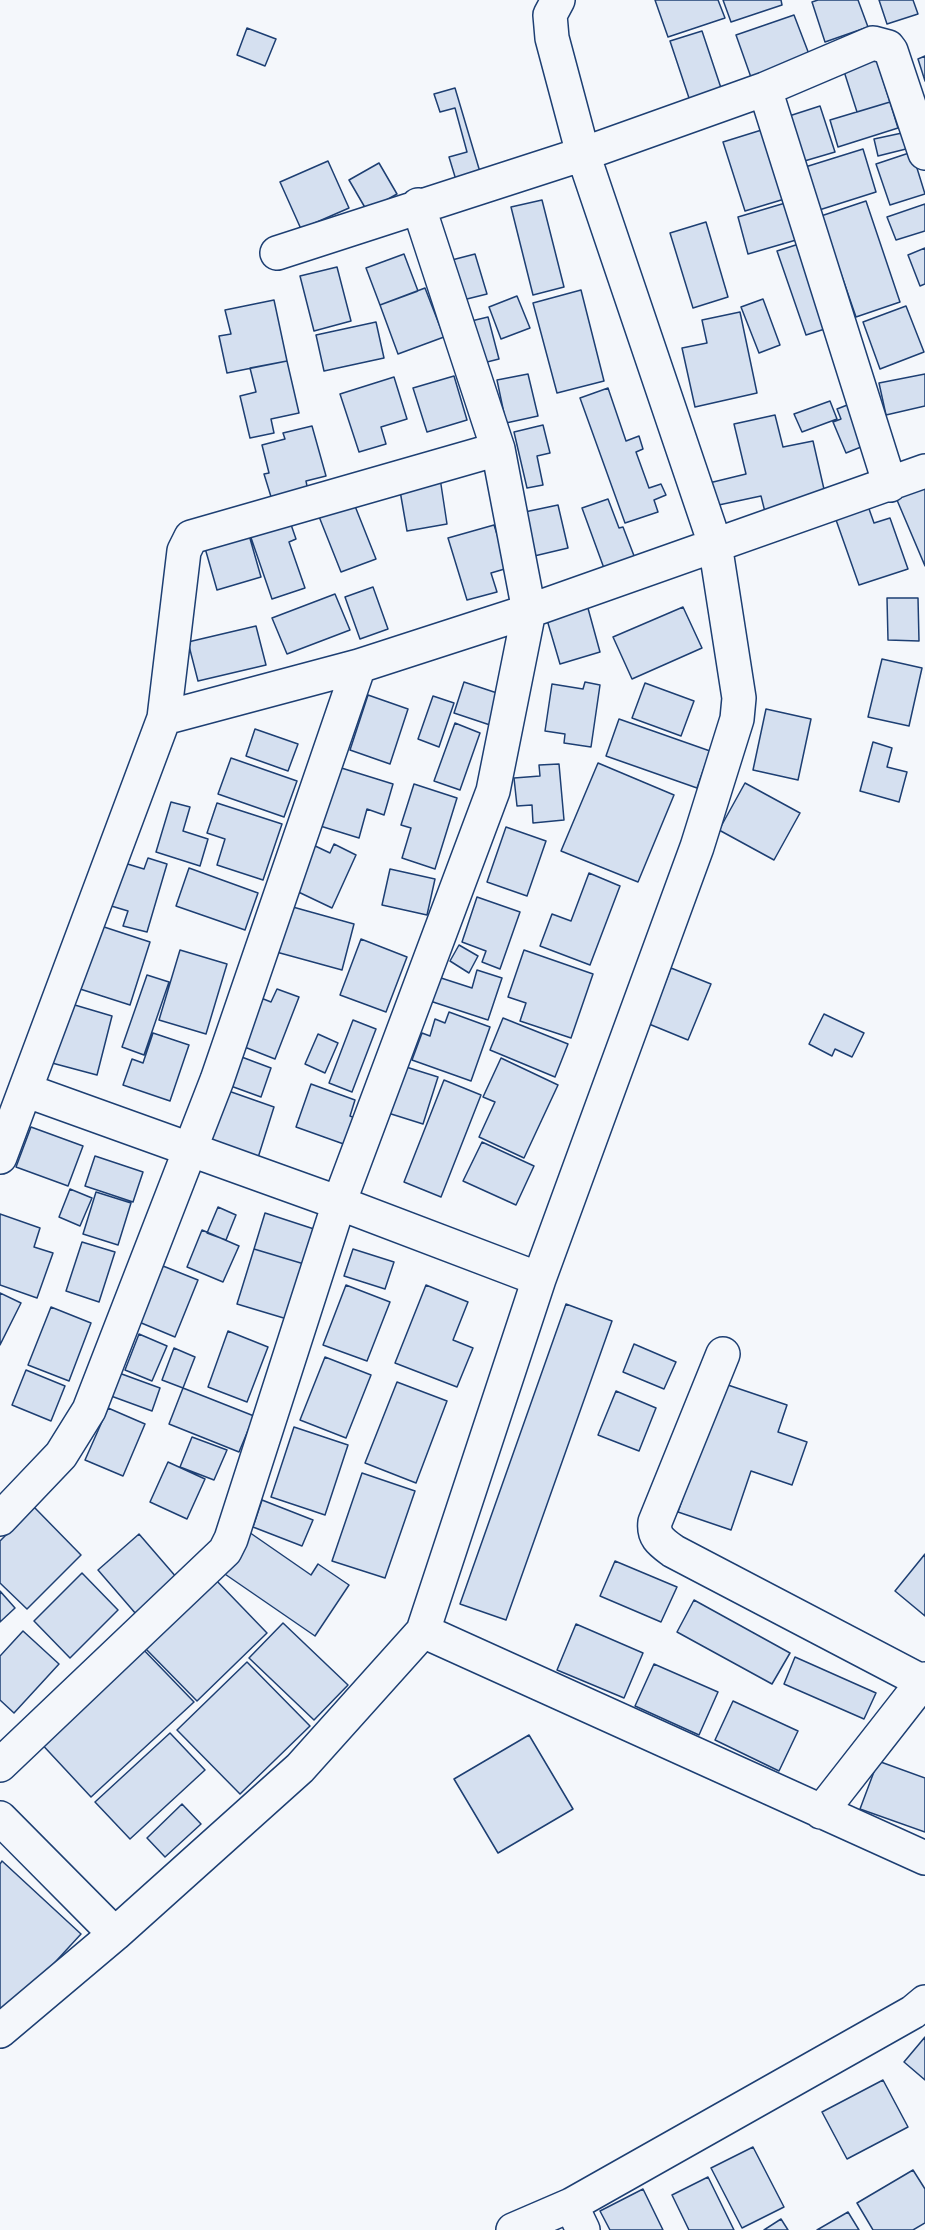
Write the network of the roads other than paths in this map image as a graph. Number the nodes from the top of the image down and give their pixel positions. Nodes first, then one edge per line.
1 (558, 0) edge
2 (765, 89) junction
3 (925, 153) edge
4 (583, 154) junction
5 (418, 205) junction
6 (277, 253) dead end
7 (498, 449) junction
8 (925, 471) edge
9 (890, 485) junction
10 (715, 544) junction
11 (529, 611) junction
12 (359, 666) junction
13 (164, 718) junction
14 (25, 1090) junction
15 (190, 1149) junction
16 (0, 1157) edge
17 (339, 1203) junction
18 (539, 1279) junction
19 (723, 1354) dead end
20 (0, 1519) edge
21 (423, 1631) junction
22 (924, 1681) edge
23 (0, 1765) edge
24 (822, 1812) junction
25 (0, 1818) edge
26 (925, 1858) edge
27 (115, 1934) junction
28 (925, 2002) edge
29 (0, 2031) edge
30 (577, 2217) edge
31 (513, 2230) edge

1 - 4 street
2 - 3 street
2 - 4 street
2 - 9 street
4 - 5 street
4 - 10 street
5 - 6 street
5 - 7 street
7 - 11 street
7 - 13 street
8 - 9 street
9 - 10 street
10 - 11 street
10 - 18 street
11 - 12 street
11 - 17 street
12 - 13 street
12 - 15 street
13 - 14 street
14 - 15 street
14 - 16 street
15 - 17 street
15 - 20 street
17 - 18 street
17 - 23 street
18 - 21 street
19 - 22 street
21 - 24 street
21 - 27 street
22 - 24 street
24 - 26 street
25 - 27 street
27 - 29 street
28 - 30 street
30 - 31 street

